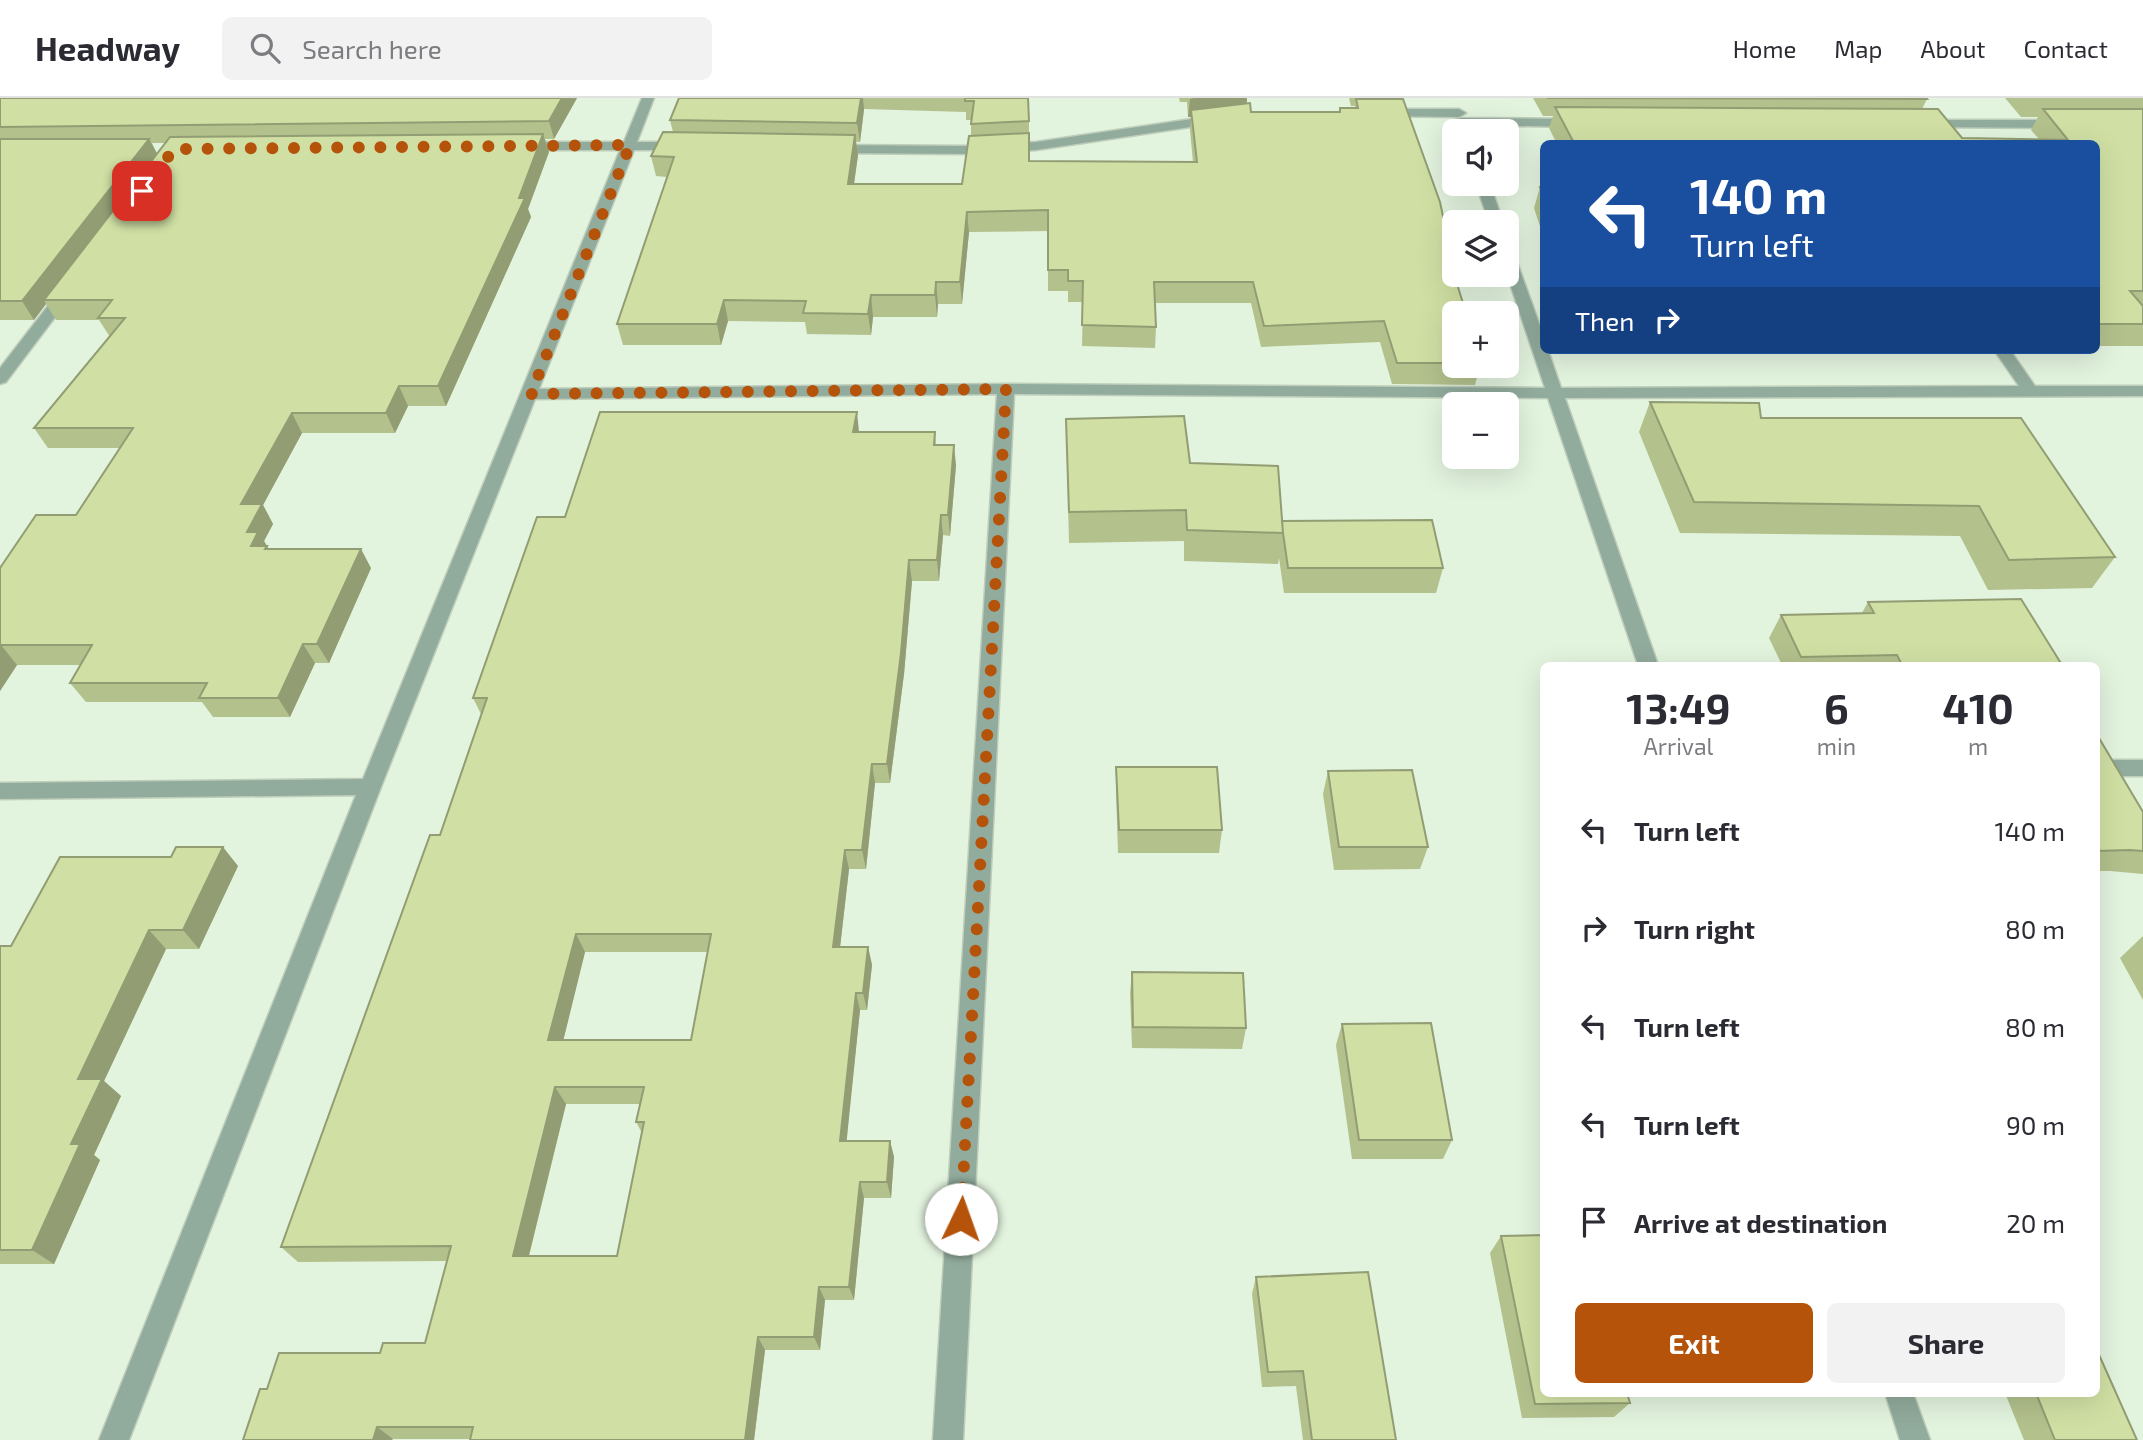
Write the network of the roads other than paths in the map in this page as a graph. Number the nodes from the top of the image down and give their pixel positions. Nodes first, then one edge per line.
1 (648, 98) edge
2 (1453, 98) edge
3 (1363, 113) edge
4 (1233, 117) edge
5 (1460, 119) edge
6 (1442, 120) edge
7 (1519, 122) edge
8 (1585, 123) edge
9 (1913, 124) edge
10 (2075, 124) edge
11 (630, 145) junction
12 (506, 146) edge
13 (694, 146) edge
14 (810, 148) edge
15 (74, 280) edge
16 (1518, 287) edge
17 (1540, 350) edge
18 (1542, 354) edge
19 (2005, 354) edge
20 (0, 379) edge
21 (1006, 389) junction
22 (2143, 391) edge
23 (2031, 392) junction
24 (1555, 393) junction
25 (531, 394) junction
26 (1647, 662) edge
27 (2100, 768) edge
28 (2143, 768) edge
29 (370, 787) junction
30 (0, 791) edge
31 (1900, 1397) edge
32 (114, 1440) edge
33 (948, 1440) edge
34 (1915, 1440) edge

1 - 11 street
2 - 5 street
3 - 6 street
4 - 14 street
7 - 8 street
9 - 10 street
11 - 12 street
11 - 13 street
11 - 25 street
15 - 20 street
16 - 17 street
18 - 24 street
19 - 23 street
21 - 24 street
21 - 25 street
21 - 33 street
22 - 23 street
23 - 24 street
24 - 26 street
25 - 29 street
27 - 28 street
29 - 30 street
29 - 32 street
31 - 34 street

